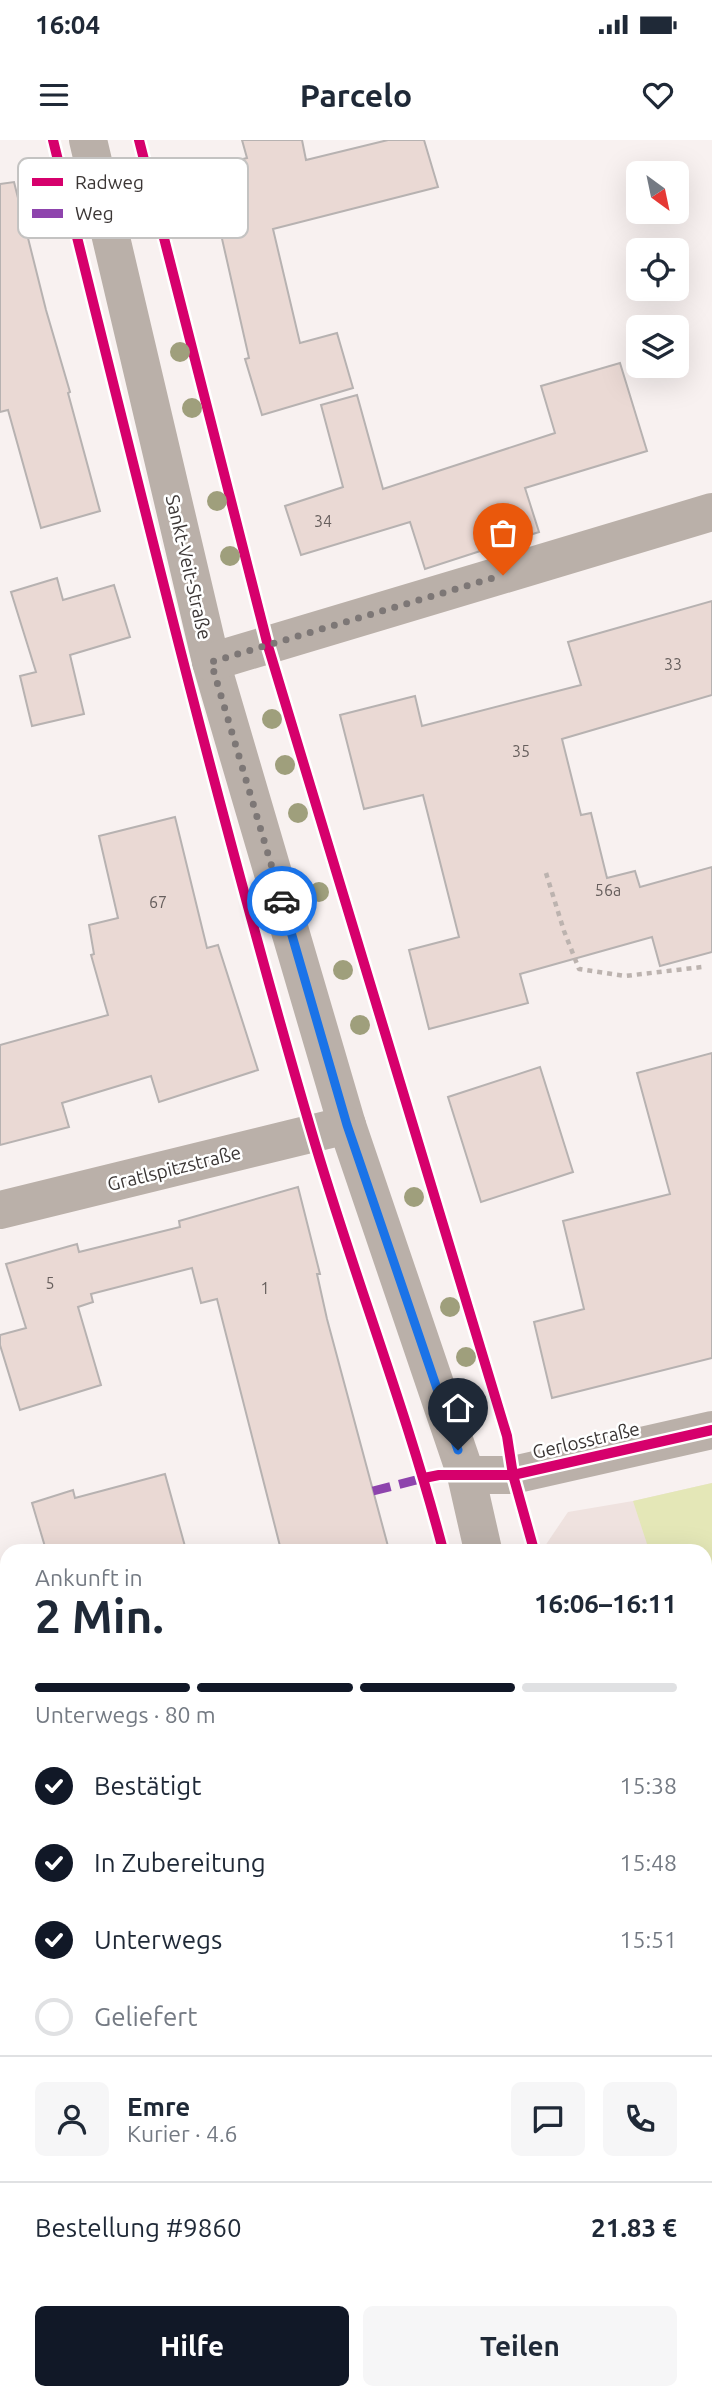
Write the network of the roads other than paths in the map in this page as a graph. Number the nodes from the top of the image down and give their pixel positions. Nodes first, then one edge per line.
1 (88, 140) edge
2 (92, 158) edge
3 (111, 238) edge
4 (712, 512) edge
5 (211, 662) junction
6 (347, 1125) junction
7 (0, 1210) edge
8 (712, 1430) edge
9 (466, 1475) junction
10 (482, 1544) edge

1 - 2 street, Sankt-Veit-Straße
3 - 5 street, Sankt-Veit-Straße
4 - 5 street
5 - 6 street, Sankt-Veit-Straße
6 - 7 street, Gratlspitzstraße
6 - 9 street, Sankt-Veit-Straße
8 - 9 street, Gerlosstraße
9 - 10 street, Sankt-Veit-Straße

